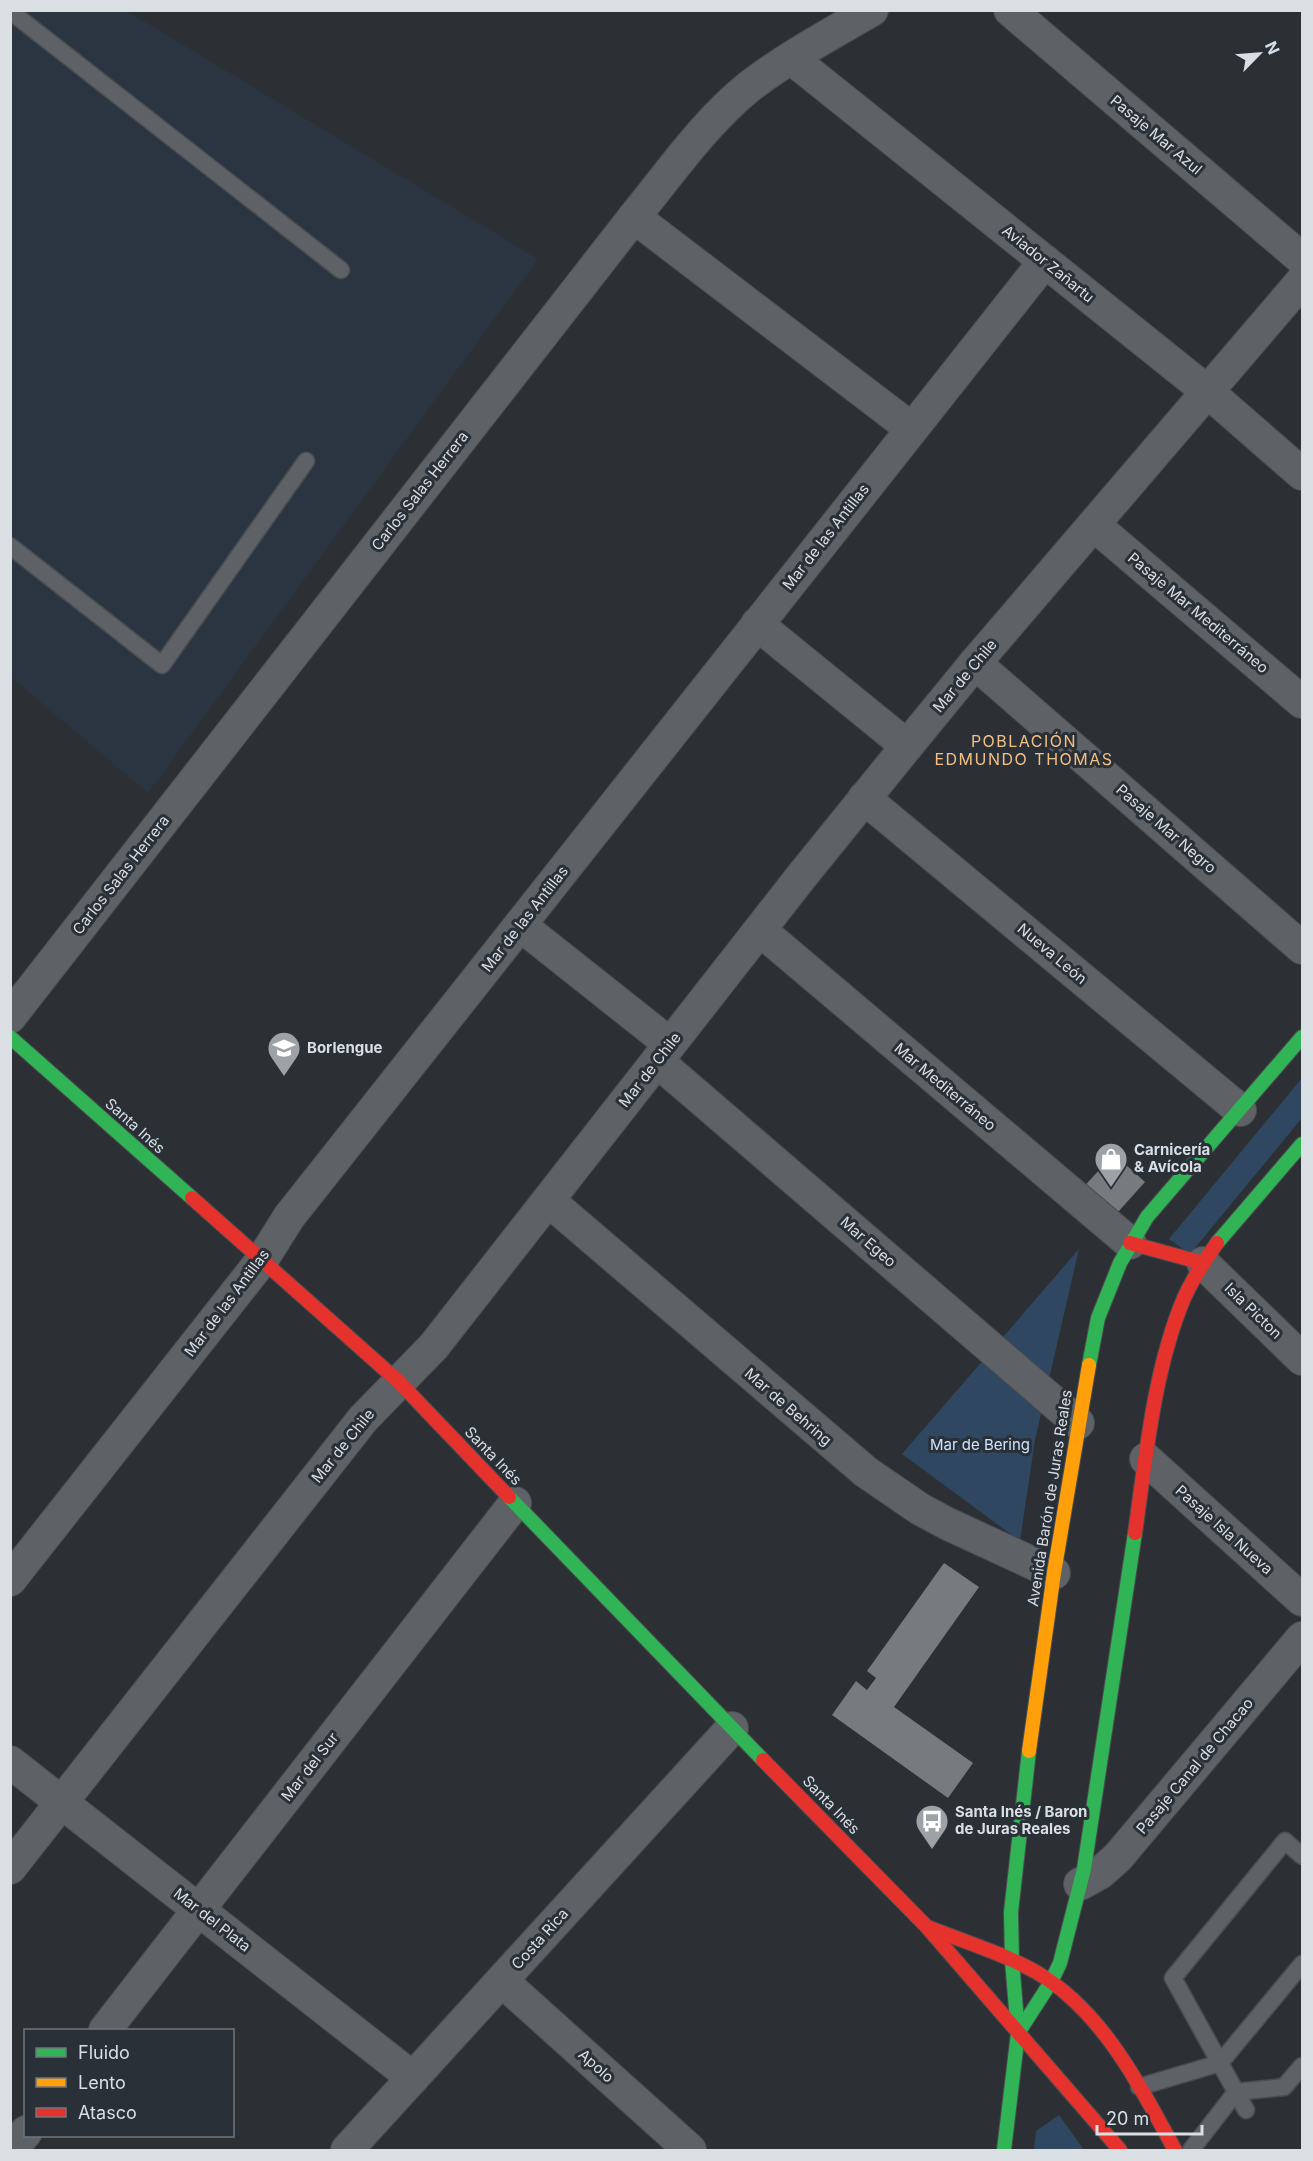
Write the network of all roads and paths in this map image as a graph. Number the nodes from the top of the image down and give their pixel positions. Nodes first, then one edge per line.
1 (872, 10) edge
2 (1010, 10) edge
3 (10, 11) edge
4 (791, 58) junction
5 (634, 217) junction
6 (1302, 259) edge
7 (1045, 261) junction
8 (341, 270) dead end
9 (1302, 281) edge
10 (1208, 392) junction
11 (912, 429) junction
12 (306, 461) dead end
13 (1302, 474) edge
14 (1094, 525) junction
15 (10, 546) edge
16 (757, 624) junction
17 (975, 663) junction
18 (1302, 702) edge
19 (907, 746) junction
20 (864, 798) junction
21 (520, 924) junction
22 (760, 930) junction
23 (1302, 948) edge
24 (10, 1017) edge
25 (10, 1037) edge
26 (1302, 1037) edge
27 (664, 1052) junction
28 (1240, 1110) junction
29 (1302, 1143) edge
30 (549, 1201) junction
31 (1130, 1244) junction
32 (262, 1260) junction
33 (1203, 1263) junction
34 (1302, 1359) edge
35 (399, 1382) junction
36 (1078, 1423) junction
37 (1146, 1459) junction
38 (515, 1503) junction
39 (1054, 1573) junction
40 (10, 1580) edge
41 (1302, 1600) edge
42 (1302, 1638) edge
43 (732, 1728) junction
44 (10, 1762) edge
45 (62, 1802) junction
46 (1302, 1856) edge
47 (10, 1868) edge
48 (1080, 1884) junction
49 (199, 1910) junction
50 (926, 1926) junction
51 (1012, 1960) junction
52 (1302, 1964) edge
53 (502, 1981) junction
54 (1051, 1982) junction
55 (107, 2029) edge
56 (1018, 2033) junction
57 (1220, 2063) junction
58 (1302, 2066) edge
59 (413, 2078) junction
60 (1138, 2087) junction
61 (1236, 2092) junction
62 (1246, 2110) dead end
63 (24, 2135) edge
64 (11, 2151) edge
65 (347, 2151) edge
66 (690, 2151) edge
67 (1004, 2151) edge
68 (1120, 2151) edge
69 (1175, 2151) edge
70 (1191, 2151) edge

1 - 4 street, Carlos Salas Herrera
2 - 6 street, Pasaje Mar Azul
3 - 8 lane
4 - 5 street, Carlos Salas Herrera
4 - 7 street, Aviador Zañartu
5 - 11 street
5 - 24 street, Carlos Salas Herrera
7 - 10 street, Aviador Zañartu
7 - 11 street, Mar de las Antillas
9 - 10 street, Mar de Chile
10 - 13 street, Aviador Zañartu
10 - 14 street, Mar de Chile
11 - 16 street, Mar de las Antillas
12 - 15 lane
14 - 17 street, Mar de Chile
14 - 18 street, Pasaje Mar Mediterráneo
16 - 19 street
16 - 21 street, Mar de las Antillas
17 - 19 street, Mar de Chile
17 - 23 street, Pasaje Mar Negro
19 - 20 street, Mar de Chile
20 - 22 street, Mar de Chile
20 - 28 street, Nueva León
21 - 27 street, Mar Egeo
21 - 32 street, Mar de las Antillas
22 - 27 street, Mar de Chile
22 - 31 street, Mar Mediterráneo
25 - 32 street, Santa Inés
26 - 28 street, Avenida Barón de Juras Reales
27 - 30 street, Mar de Chile
27 - 36 street, Mar Egeo
28 - 31 street, Avenida Barón de Juras Reales
29 - 33 street, Avenida Barón de Juras Reales
30 - 35 street, Mar de Chile
30 - 39 street, Mar de Behring
31 - 33 street
31 - 36 street, Avenida Barón de Juras Reales
32 - 35 street, Santa Inés
32 - 40 street, Mar de las Antillas
33 - 34 street, Isla Picton
33 - 37 street, Avenida Barón de Juras Reales
35 - 38 street, Santa Inés
35 - 45 street, Mar de Chile
36 - 39 street, Avenida Barón de Juras Reales
37 - 41 street, Pasaje Isla Nueva
37 - 48 street, Avenida Barón de Juras Reales
38 - 43 street, Santa Inés
38 - 49 street, Mar del Sur
39 - 51 street, Avenida Barón de Juras Reales
42 - 48 street, Pasaje Canal de Chacao
43 - 50 street, Santa Inés
43 - 53 street, Costa Rica
44 - 45 street, Mar del Plata
45 - 47 street, Mar de Chile
45 - 49 street, Mar del Plata
46 - 57 lane
48 - 54 street, Avenida Barón de Juras Reales
49 - 55 street, Mar del Sur
49 - 59 street, Mar del Plata
50 - 51 street, Santa Inés
50 - 56 street, Santa Inés
51 - 54 street, Santa Inés
51 - 56 street, Avenida Barón de Juras Reales
52 - 57 lane
53 - 59 street, Costa Rica
53 - 66 street, Apolo
54 - 56 street, Avenida Barón de Juras Reales
54 - 60 street, Santa Inés
56 - 67 street, Avenida Barón de Juras Reales
56 - 68 street, Santa Inés
57 - 60 lane
57 - 61 lane
58 - 61 lane
59 - 65 street, Costa Rica
60 - 69 street, Santa Inés
61 - 62 lane
61 - 70 lane
63 - 64 street

